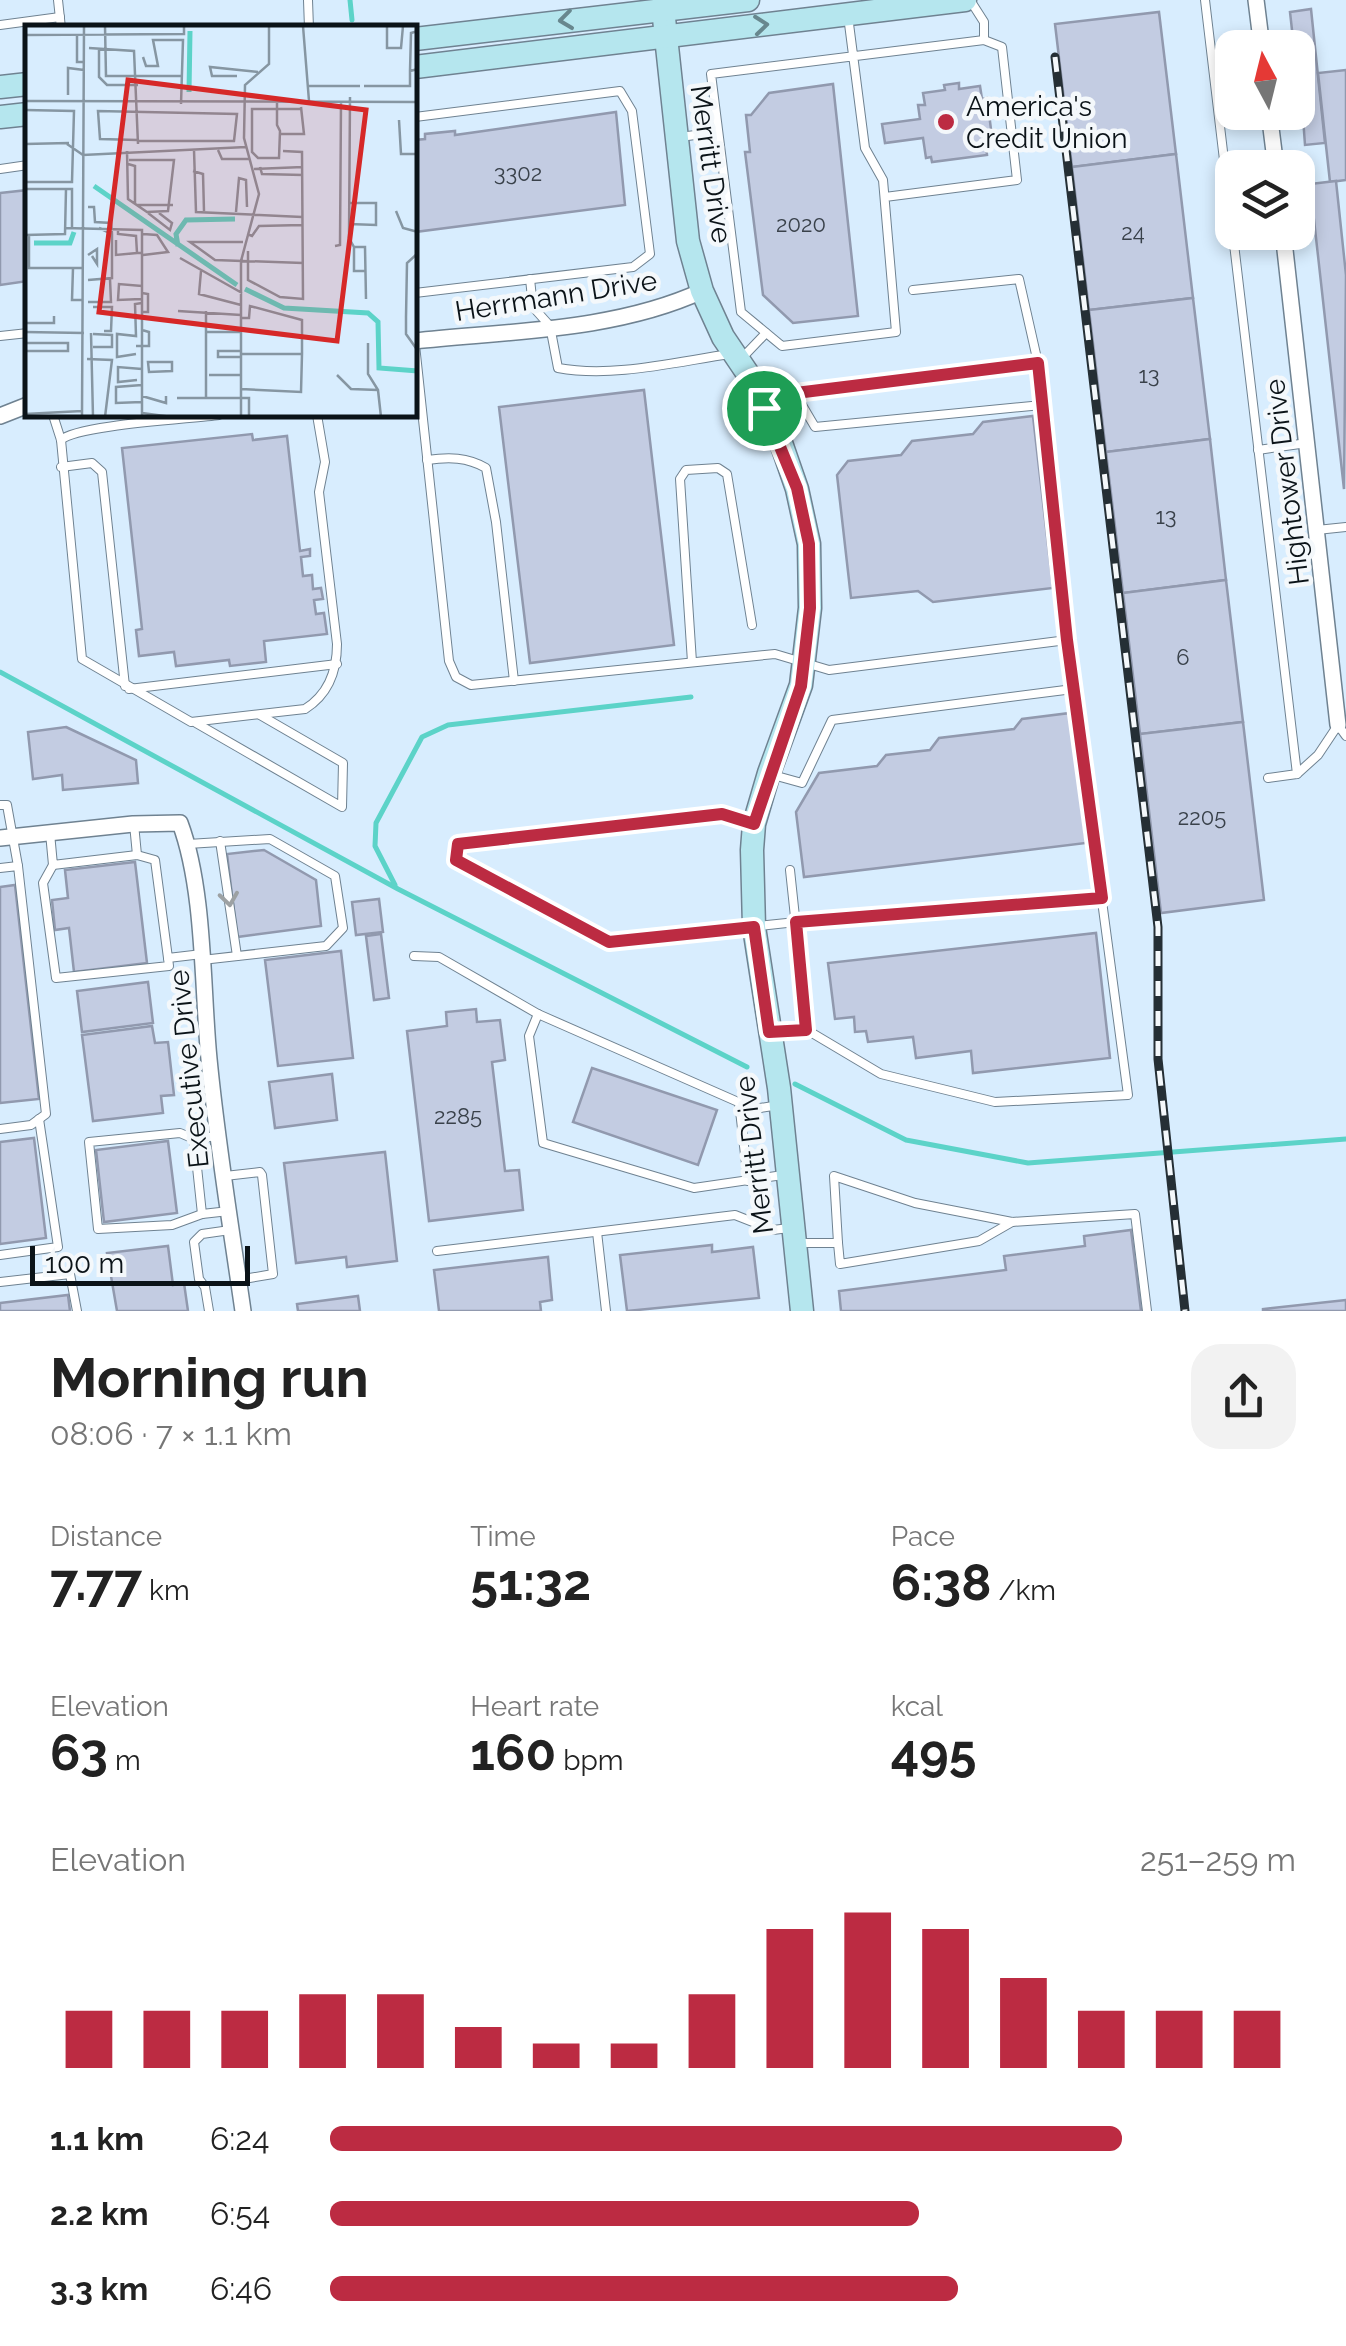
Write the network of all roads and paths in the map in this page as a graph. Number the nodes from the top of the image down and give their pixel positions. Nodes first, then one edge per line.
1 (58, 0) edge
2 (308, 0) edge
3 (748, 0) edge
4 (968, 0) edge
5 (1204, 0) edge
6 (1256, 0) edge
7 (662, 4) edge
8 (2, 10) edge
9 (848, 16) junction
10 (61, 22) edge
11 (2, 24) edge
12 (309, 25) edge
13 (1260, 30) edge
14 (664, 35) junction
15 (418, 38) edge
16 (984, 40) junction
17 (852, 58) junction
18 (418, 67) edge
19 (25, 84) edge
20 (0, 87) edge
21 (25, 114) edge
22 (0, 117) edge
23 (418, 117) edge
24 (718, 132) junction
25 (676, 138) junction
26 (1228, 150) edge
27 (25, 165) edge
28 (0, 169) edge
29 (885, 196) junction
30 (1239, 250) edge
31 (1285, 250) edge
32 (530, 279) junction
33 (702, 290) junction
34 (913, 290) dead end
35 (418, 293) edge
36 (550, 326) junction
37 (25, 333) edge
38 (766, 333) junction
39 (0, 336) edge
40 (418, 343) edge
41 (737, 357) junction
42 (1038, 363) junction
43 (418, 372) edge
44 (796, 393) junction
45 (1042, 405) junction
46 (25, 406) edge
47 (764, 408) junction
48 (0, 416) edge
49 (54, 418) edge
50 (194, 418) edge
51 (318, 418) edge
52 (61, 440) junction
53 (1308, 443) junction
54 (1258, 450) junction
55 (427, 460) junction
56 (61, 466) junction
57 (1346, 527) edge
58 (1317, 530) junction
59 (752, 626) dead end
60 (1067, 640) junction
61 (1338, 650) edge
62 (692, 662) junction
63 (804, 662) junction
64 (337, 664) junction
65 (514, 680) junction
66 (127, 687) junction
67 (1073, 689) junction
68 (260, 715) junction
69 (196, 723) junction
70 (1342, 731) edge
71 (769, 774) junction
72 (1297, 774) junction
73 (1268, 778) dead end
74 (0, 806) edge
75 (134, 824) junction
76 (754, 824) junction
77 (50, 832) junction
78 (7, 837) edge
79 (220, 841) junction
80 (188, 844) junction
81 (138, 855) junction
82 (53, 865) junction
83 (18, 866) junction
84 (0, 868) edge
85 (790, 870) dead end
86 (1102, 898) junction
87 (796, 922) junction
88 (754, 927) junction
89 (237, 956) junction
90 (414, 956) dead end
91 (202, 957) junction
92 (168, 958) junction
93 (538, 1014) junction
94 (806, 1030) junction
95 (769, 1032) junction
96 (739, 1102) junction
97 (780, 1105) junction
98 (39, 1119) junction
99 (0, 1129) edge
100 (219, 1136) junction
101 (194, 1139) junction
102 (788, 1174) junction
103 (225, 1176) junction
104 (748, 1181) junction
105 (229, 1211) junction
106 (202, 1214) junction
107 (1012, 1222) junction
108 (232, 1230) junction
109 (597, 1232) junction
110 (794, 1235) junction
111 (838, 1243) junction
112 (436, 1251) dead end
113 (0, 1254) edge
114 (238, 1280) junction
115 (0, 1282) edge
116 (77, 1311) edge
117 (209, 1311) edge
118 (242, 1311) edge
119 (606, 1311) edge
120 (802, 1311) edge
121 (1147, 1311) edge

1 - 10 lane
2 - 12 lane
3 - 7 street
4 - 9 street
4 - 16 lane
5 - 26 lane
6 - 13 street
7 - 14 street, Merritt Drive
7 -> 15 street
8 - 11 lane
14 -> 9 street
9 - 17 lane
10 - 11 lane
14 - 18 street
14 - 25 street, Merritt Drive
16 - 17 lane
16 - 29 lane
17 - 24 lane
17 - 29 lane
19 - 20 street
21 - 22 street
23 - 32 lane
24 - 25 lane
24 - 38 lane
25 - 33 street, Merritt Drive
27 - 28 lane
29 - 38 lane
30 - 54 lane
31 - 53 street, Hightower Drive
32 - 35 lane
32 - 36 lane
33 - 36 street, Herrmann Drive
33 - 41 street, Merritt Drive
34 - 42 lane
36 - 40 street, Herrmann Drive
36 - 41 lane
37 - 39 lane
38 - 41 lane
41 - 47 street, Merritt Drive
42 - 44 lane
42 - 45 lane
43 - 55 lane
44 - 45 lane
44 - 47 lane
45 - 60 lane
46 - 48 street
47 - 63 street, Merritt Drive
49 - 52 lane
50 - 52 lane
51 - 64 lane
52 - 56 lane
53 - 54 lane
53 - 58 street, Hightower Drive
54 - 72 lane
55 - 65 lane
55 - 65 lane
56 - 66 lane
56 - 66 lane
57 - 58 lane
58 - 61 street, Hightower Drive
59 - 62 lane
60 - 63 lane
60 - 67 lane
61 - 70 street, Hightower Drive
62 - 63 lane
62 - 65 lane
63 - 71 street, Merritt Drive
64 - 66 lane
64 - 68 lane
66 - 69 lane
67 - 71 lane
67 - 86 lane
68 - 69 lane
68 - 69 lane
70 - 72 lane
71 - 76 street, Merritt Drive
72 - 73 lane
74 - 78 lane
75 - 77 street
75 - 80 street, Executive Drive
75 - 81 lane
76 - 88 street, Merritt Drive
76 - 88 lane
77 - 78 street
77 - 82 lane
78 - 83 lane
79 - 80 lane
79 -> 89 lane
79 - 89 lane
80 - 91 street, Executive Drive
81 - 82 lane
81 - 92 lane
82 - 92 lane
83 - 84 lane
83 - 98 lane
85 - 87 lane
86 - 87 lane
86 - 94 lane
87 - 88 lane
87 - 94 lane
88 - 95 street, Merritt Drive
89 - 91 lane
90 - 93 lane
91 - 92 lane
91 - 100 street, Executive Drive
93 - 96 lane
93 - 104 lane
94 - 95 lane
95 - 97 street, Merritt Drive
96 - 97 lane
96 - 104 lane
97 - 102 street, Merritt Drive
98 - 99 lane
98 - 113 lane
100 - 101 lane
100 - 103 street, Executive Drive
101 - 106 lane
101 - 106 lane
102 - 104 lane
102 - 110 street, Merritt Drive
103 - 105 street, Executive Drive
103 - 114 lane
105 - 106 lane
105 - 108 street, Executive Drive
107 - 111 lane
107 - 111 lane
107 - 121 lane
108 - 114 street, Executive Drive
108 - 117 lane
109 - 110 lane
109 - 112 lane
109 - 119 lane
110 - 111 lane
110 - 120 street, Merritt Drive
114 - 118 street, Executive Drive
115 - 116 lane

